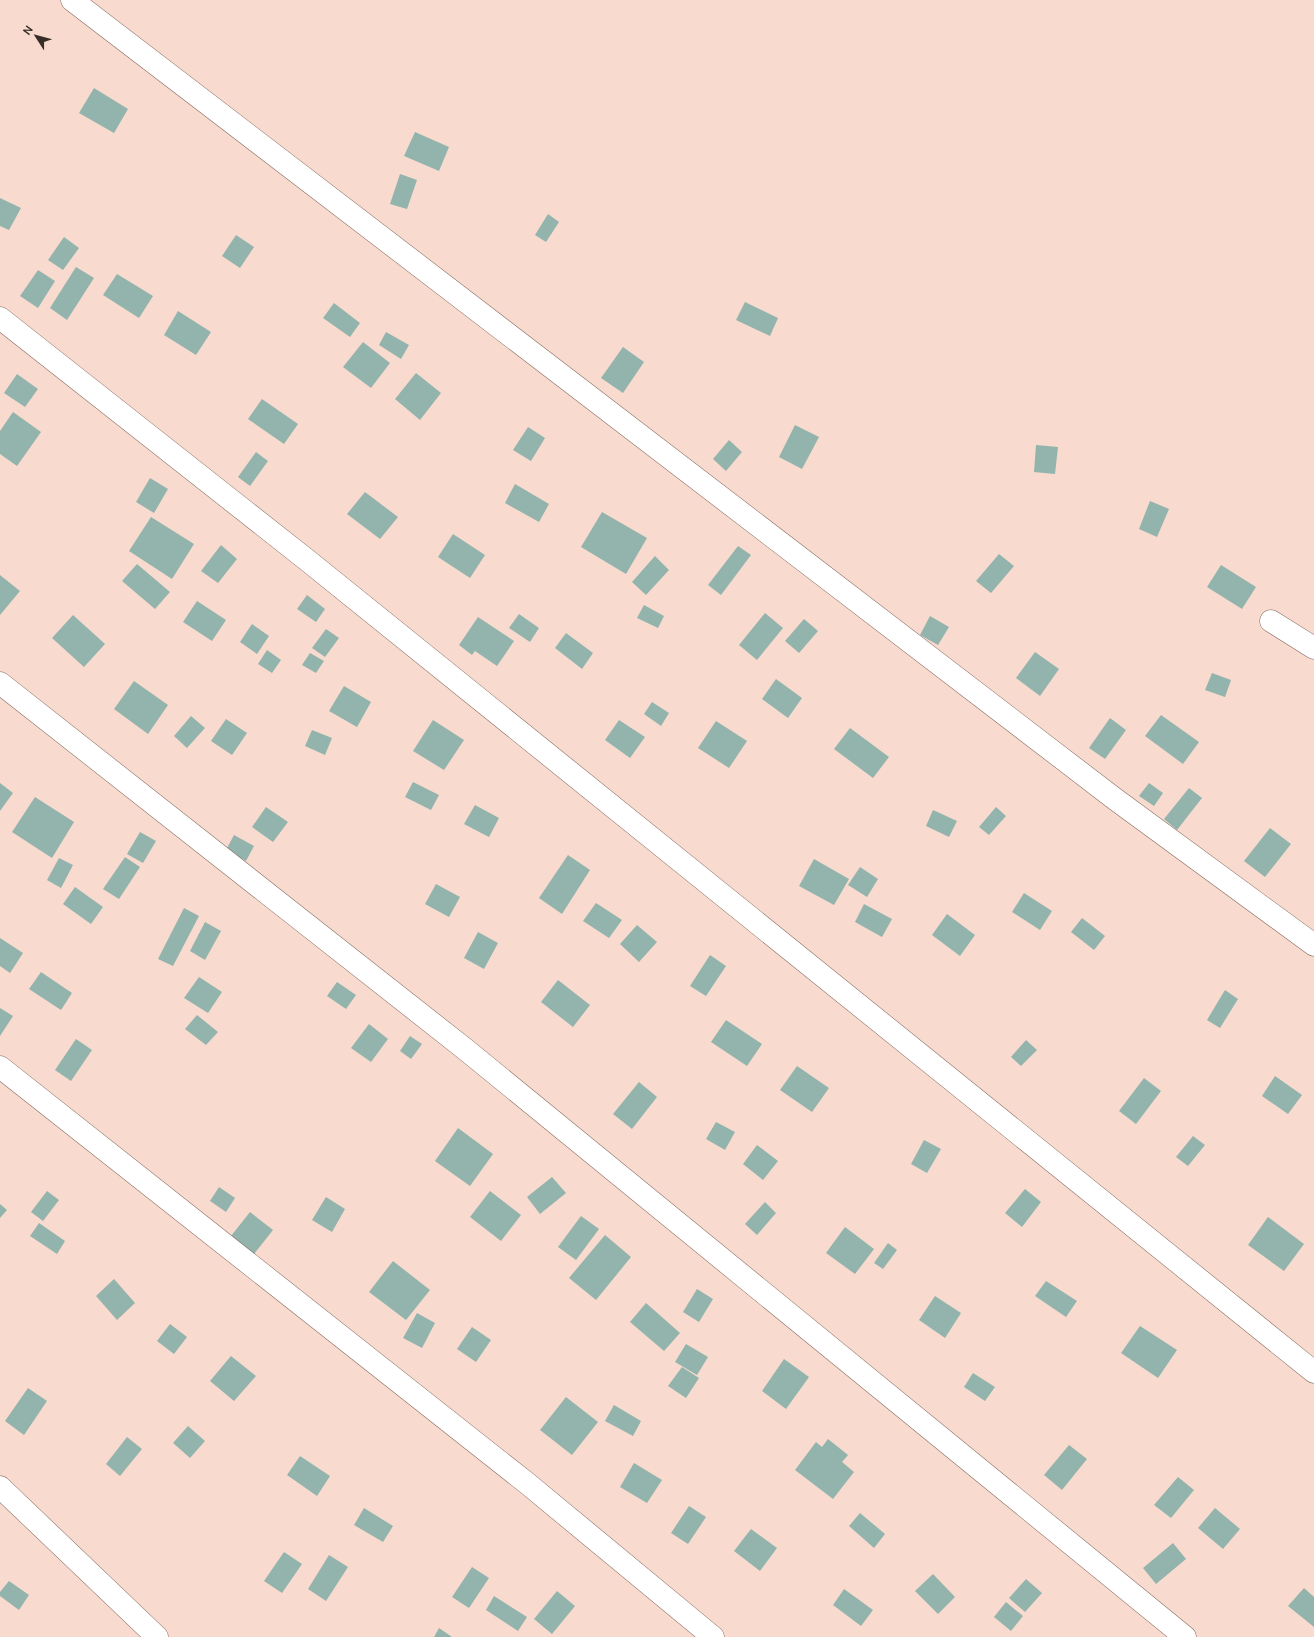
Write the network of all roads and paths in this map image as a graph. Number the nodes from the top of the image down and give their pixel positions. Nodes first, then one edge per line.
1 (72, 0) edge
2 (0, 318) edge
3 (1271, 621) dead end
4 (1314, 648) edge
5 (0, 683) edge
6 (1314, 945) edge
7 (0, 1067) edge
8 (1314, 1372) edge
9 (0, 1487) edge
10 (157, 1637) edge
11 (713, 1637) edge
12 (1186, 1637) edge

1 - 6 street
2 - 8 street
3 - 4 street
5 - 12 street
7 - 11 street
9 - 10 street

